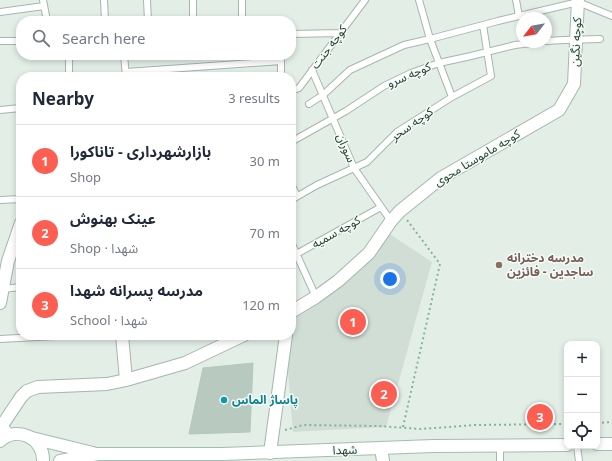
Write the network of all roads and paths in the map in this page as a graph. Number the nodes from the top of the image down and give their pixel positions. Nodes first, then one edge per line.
1 (104, 0) edge
2 (147, 0) edge
3 (193, 0) edge
4 (242, 0) edge
5 (365, 0) edge
6 (419, 0) edge
7 (516, 0) edge
8 (578, 1) edge
9 (44, 3) edge
10 (0, 12) edge
11 (518, 12) edge
12 (535, 12) edge
13 (46, 16) edge
14 (105, 16) edge
15 (148, 16) edge
16 (194, 16) edge
17 (242, 16) edge
18 (612, 16) edge
19 (516, 17) edge
20 (483, 25) junction
21 (340, 33) junction
22 (296, 34) edge
23 (0, 40) edge
24 (430, 40) junction
25 (576, 40) junction
26 (600, 40) dead end
27 (16, 41) edge
28 (552, 42) edge
29 (516, 45) edge
30 (487, 52) junction
31 (69, 60) edge
32 (124, 60) edge
33 (281, 60) edge
34 (281, 60) edge
35 (439, 63) junction
36 (312, 70) junction
37 (70, 72) edge
38 (126, 72) edge
39 (157, 72) edge
40 (281, 72) edge
41 (574, 84) joint
42 (296, 89) edge
43 (323, 95) junction
44 (452, 97) junction
45 (309, 104) dead end
46 (16, 108) edge
47 (0, 110) edge
48 (334, 119) junction
49 (296, 139) edge
50 (354, 168) junction
51 (296, 197) edge
52 (16, 199) edge
53 (0, 200) edge
54 (381, 207) junction
55 (400, 211) junction
56 (390, 221) junction
57 (16, 244) edge
58 (296, 254) edge
59 (296, 259) edge
60 (3, 274) edge
61 (16, 288) edge
62 (3, 289) junction
63 (316, 297) junction
64 (0, 303) edge
65 (296, 309) edge
66 (16, 338) edge
67 (0, 339) edge
68 (122, 340) edge
69 (233, 340) edge
70 (285, 340) edge
71 (126, 380) junction
72 (612, 422) edge
73 (600, 423) edge
74 (564, 424) edge
75 (403, 427) junction
76 (285, 430) dead end
77 (3, 432) edge
78 (32, 438) junction
79 (600, 444) edge
80 (612, 444) edge
81 (500, 445) junction
82 (564, 445) edge
83 (381, 448) junction
84 (577, 449) edge
85 (270, 453) junction
86 (98, 454) junction
87 (43, 461) edge
88 (60, 461) edge
89 (383, 461) edge
90 (500, 461) edge
91 (579, 461) edge

1 - 14 lane
2 - 15 lane
3 - 16 lane
4 - 17 lane
5 - 21 lane, کوچه جنت
6 - 24 lane
7 - 11 lane
8 - 12 lane
8 - 18 lane
8 - 25 street, کوچه نگین
9 - 10 lane
9 - 13 lane
19 - 20 lane
20 - 24 lane
20 - 30 lane, کوچه سحر
21 - 22 lane
21 - 36 lane, کوچه جنت
23 - 27 lane
24 - 35 lane
24 - 43 lane
25 - 26 lane
25 - 28 lane
25 - 41 street, کوچه نگین
29 - 30 lane, کوچه سرو
30 - 35 lane, کوچه سرو
30 - 44 lane, کوچه سحر
31 - 37 lane
32 - 38 lane
33 - 39 lane
34 - 40 lane
35 - 44 lane
35 - 48 lane, کوچه سرو
36 - 42 lane, کوچه جنت
36 - 43 lane, سوران
41 - 55 street, کوچه ماموستا محوی
43 - 45 lane
43 - 48 lane, سوران
44 - 50 lane, کوچه سحر
46 - 47 lane
48 - 49 lane, کوچه سرو
48 - 50 lane, سوران
50 - 51 lane, کوچه سحر
50 - 54 lane, سوران
52 - 53 lane
54 - 56 lane, سوران
54 - 58 lane, کوچه سمیه
55 - 56 street, کوچه ماموستا محوی
55 - 75 path
56 - 63 street, کوچه ماموستا محوی
57 - 60 street
59 - 63 lane
60 - 62 street
61 - 62 lane
62 - 64 street
63 - 65 street, کوچه ماموستا محوی
66 - 67 lane
68 - 71 street
69 - 71 street
70 - 85 street
71 - 77 street
72 - 73 path
74 - 75 path
75 - 76 path
77 - 78 street
78 - 86 street
78 - 87 street
79 - 80 street
81 - 82 street, شهدا
81 - 83 street, شهدا
81 - 90 lane
83 - 85 street, شهدا
83 - 89 street
84 - 91 lane
85 - 86 street, شهدا
86 - 88 street

